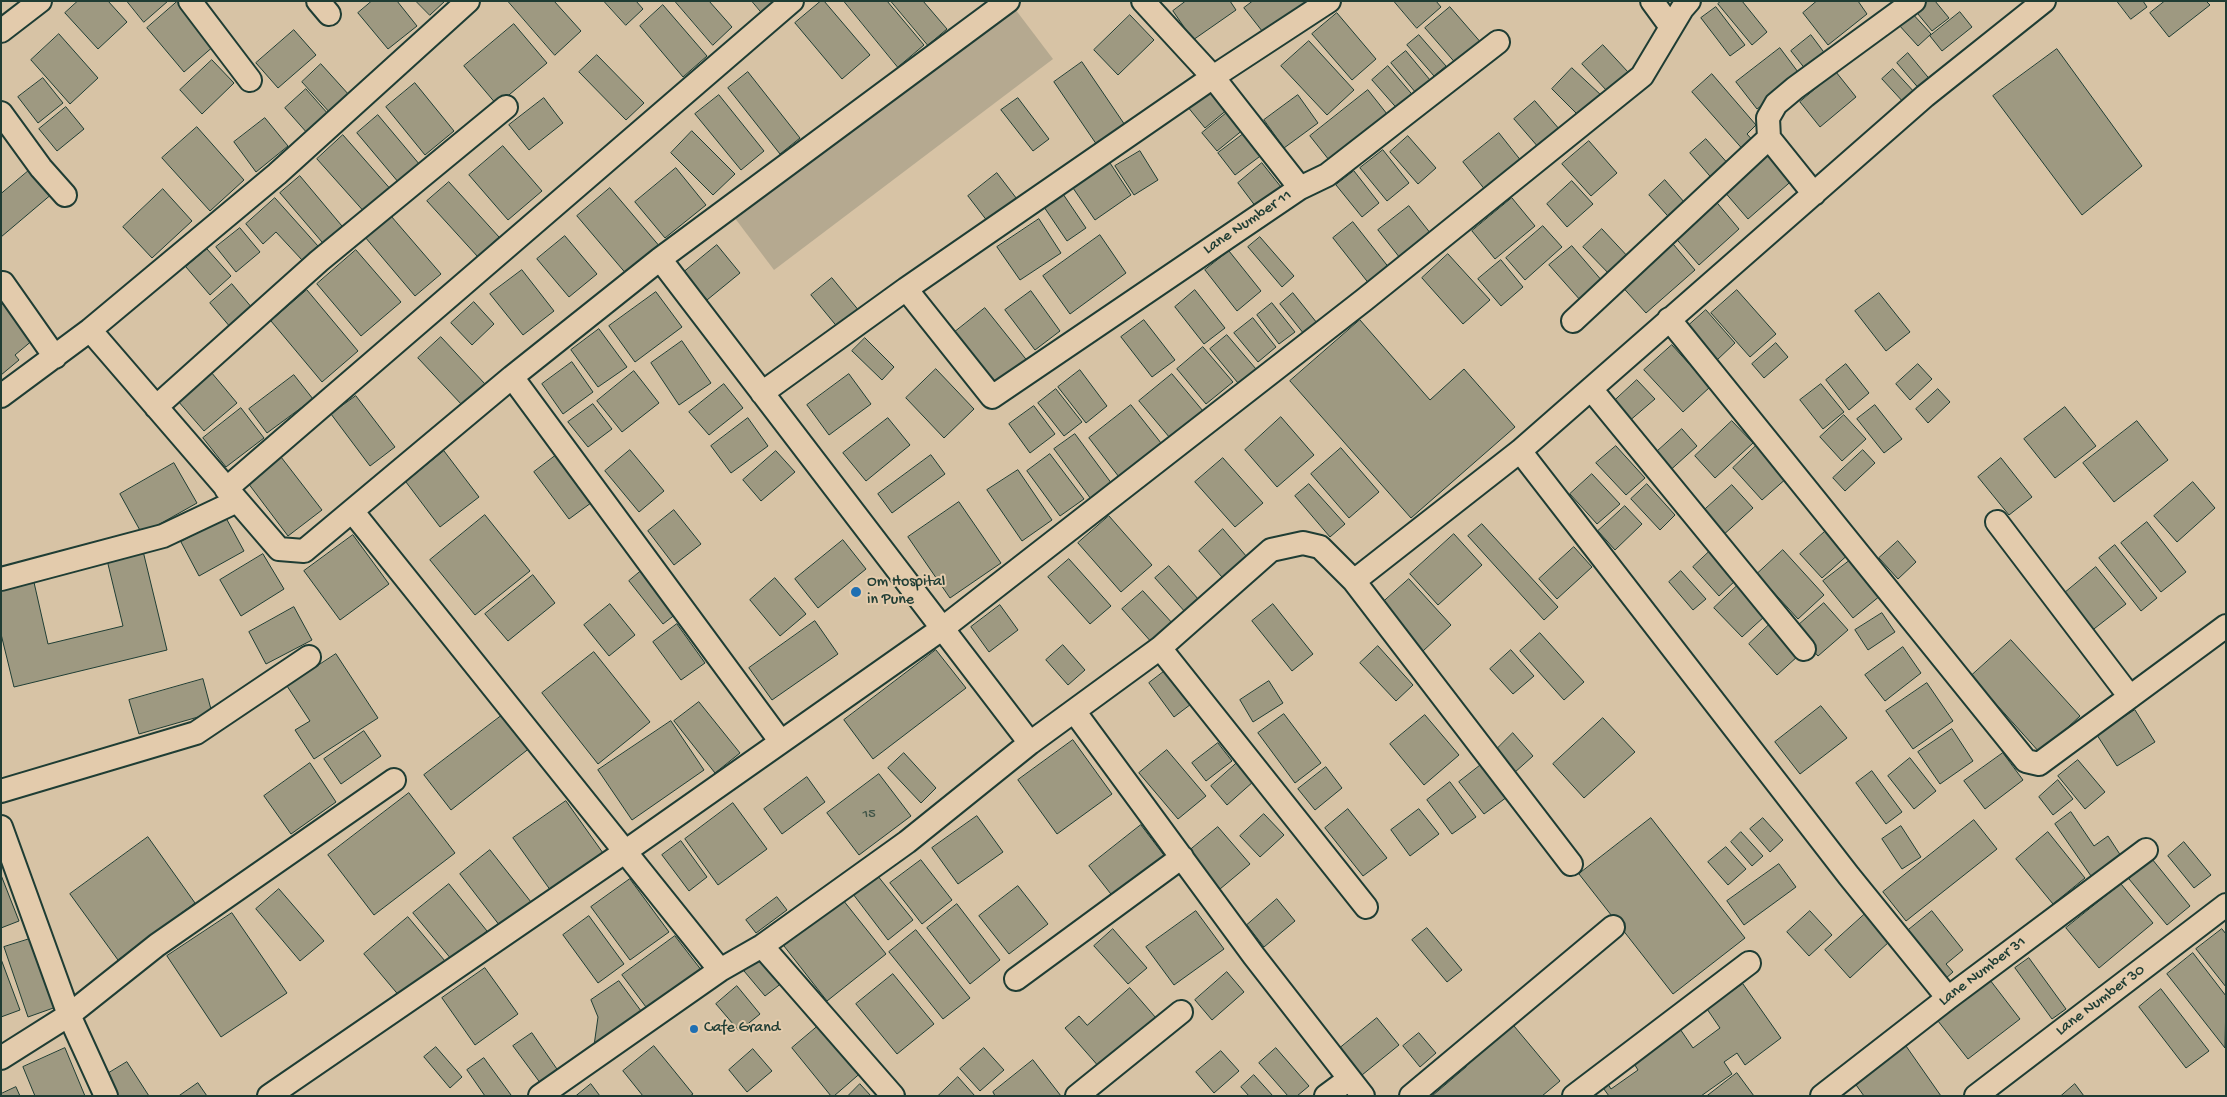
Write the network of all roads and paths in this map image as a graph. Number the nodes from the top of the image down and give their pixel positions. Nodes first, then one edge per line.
1 (40, 1) edge
2 (190, 1) edge
3 (468, 1) edge
4 (792, 1) edge
5 (1008, 1) edge
6 (1329, 1) edge
7 (1652, 1) edge
8 (1689, 1) edge
9 (1914, 1) edge
10 (2044, 1) edge
11 (1155, 5) edge
12 (1671, 27) junction
13 (1, 31) edge
14 (1498, 42) dead end
15 (1213, 76) junction
16 (250, 80) dead end
17 (506, 107) dead end
18 (1, 113) edge
19 (1769, 138) junction
20 (1300, 188) junction
21 (1814, 194) junction
22 (65, 195) dead end
23 (660, 260) junction
24 (3, 283) dead end
25 (906, 289) junction
26 (1670, 319) junction
27 (1573, 321) dead end
28 (90, 330) junction
29 (55, 356) junction
30 (512, 377) junction
31 (1591, 389) junction
32 (762, 393) junction
33 (1, 396) edge
34 (156, 407) junction
35 (1520, 452) junction
36 (232, 495) junction
37 (352, 511) junction
38 (1996, 522) dead end
39 (1, 579) edge
40 (1354, 581) junction
41 (2226, 626) edge
42 (944, 628) junction
43 (1160, 648) junction
44 (1804, 649) dead end
45 (309, 657) dead end
46 (2130, 697) junction
47 (1074, 711) junction
48 (781, 742) junction
49 (1030, 743) junction
50 (394, 780) dead end
51 (1, 791) edge
52 (1, 827) edge
53 (2146, 850) dead end
54 (626, 851) junction
55 (1182, 857) junction
56 (1571, 864) dead end
57 (2226, 905) edge
58 (1366, 906) dead end
59 (1613, 927) dead end
60 (762, 946) junction
61 (1749, 963) dead end
62 (720, 970) junction
63 (1016, 979) dead end
64 (1948, 998) junction
65 (1181, 1012) dead end
66 (70, 1015) junction
67 (1, 1058) edge
68 (1356, 1087) edge
69 (106, 1096) edge
70 (269, 1096) edge
71 (540, 1096) edge
72 (892, 1096) edge
73 (1077, 1096) edge
74 (1326, 1096) edge
75 (1411, 1096) edge
76 (1574, 1096) edge
77 (1822, 1096) edge
78 (1976, 1096) edge

1 - 13 street
2 - 16 street
3 - 28 street
4 - 36 street
5 - 23 street
6 - 15 street
7 - 12 street
8 - 12 street
9 - 19 street
10 - 21 street
11 - 15 street
12 - 42 street
14 - 20 street, Lane Number 11
15 - 20 street
15 - 25 street
17 - 34 street
18 - 22 street
19 - 21 street
19 - 27 street
20 - 25 street, Lane Number 11
21 - 26 street
23 - 30 street
23 - 32 street
24 - 29 street
25 - 32 street
26 - 31 street
26 - 46 street
28 - 29 street
28 - 34 street
29 - 33 street
30 - 37 street
30 - 48 street
31 - 35 street
31 - 44 street
32 - 42 street
34 - 36 street
35 - 40 street
35 - 64 street
36 - 37 street
36 - 39 street
37 - 54 street
38 - 46 street
40 - 43 street
40 - 56 street
41 - 46 street
42 - 48 street
42 - 49 street
43 - 47 street
43 - 58 street
45 - 51 street
47 - 49 street
47 - 55 street
48 - 54 street
49 - 60 street
50 - 66 street
52 - 66 street
53 - 64 street, Lane Number 31
54 - 62 street
54 - 70 street
55 - 63 street
55 - 68 street
57 - 78 street, Lane Number 30
59 - 75 street
60 - 62 street
60 - 72 street
61 - 76 street
62 - 71 street
64 - 77 street, Lane Number 31
65 - 73 street
66 - 67 street
66 - 69 street
68 - 74 street

